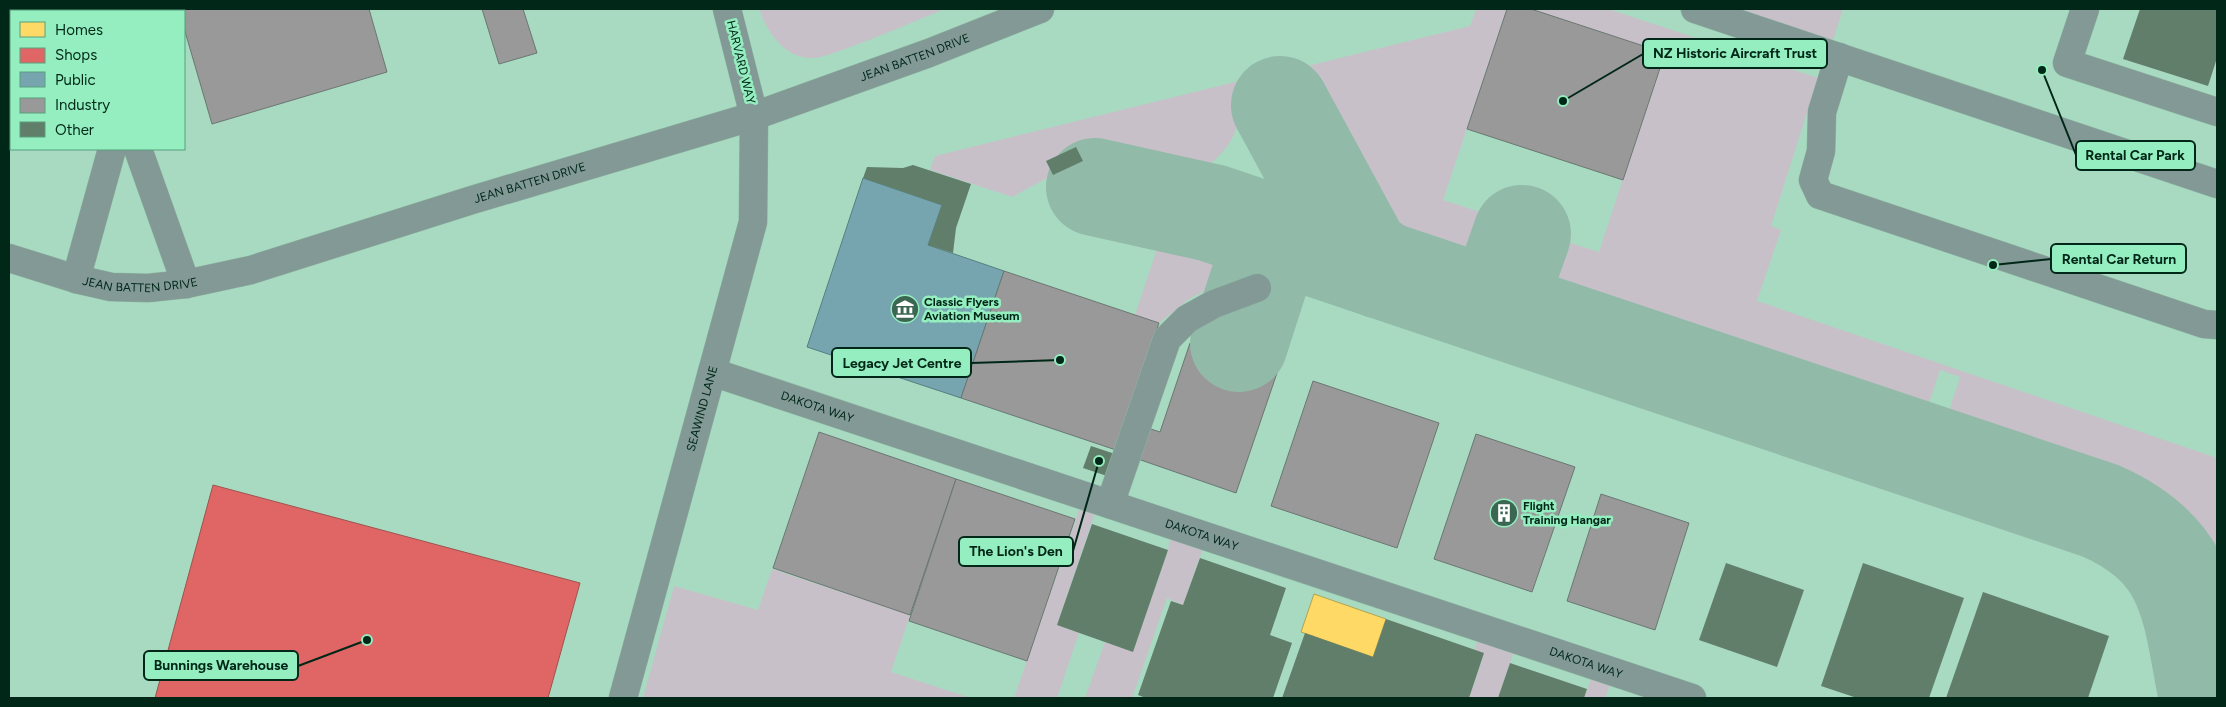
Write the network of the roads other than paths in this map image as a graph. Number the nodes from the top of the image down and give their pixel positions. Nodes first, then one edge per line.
1 (727, 9) edge
2 (1040, 9) edge
3 (1695, 9) edge
4 (2085, 9) edge
5 (1839, 58) junction
6 (2217, 112) edge
7 (754, 116) junction
8 (112, 150) edge
9 (138, 150) edge
10 (2217, 184) edge
11 (9, 258) edge
12 (76, 279) junction
13 (186, 284) junction
14 (1257, 288) dead end
15 (2217, 325) edge
16 (712, 372) junction
17 (1110, 504) junction
18 (623, 698) edge
19 (1692, 698) edge

1 - 7 street, HARVARD WAY
2 - 7 street, JEAN BATTEN DRIVE
3 - 5 street
4 - 6 street
5 - 10 street
5 - 15 street
7 - 13 street, JEAN BATTEN DRIVE
7 - 16 street, SEAWIND LANE
8 - 12 street
9 - 13 street
11 - 12 street, JEAN BATTEN DRIVE
12 - 13 street, JEAN BATTEN DRIVE
14 - 17 street
16 - 17 street, DAKOTA WAY
16 - 18 street, SEAWIND LANE
17 - 19 street, DAKOTA WAY

